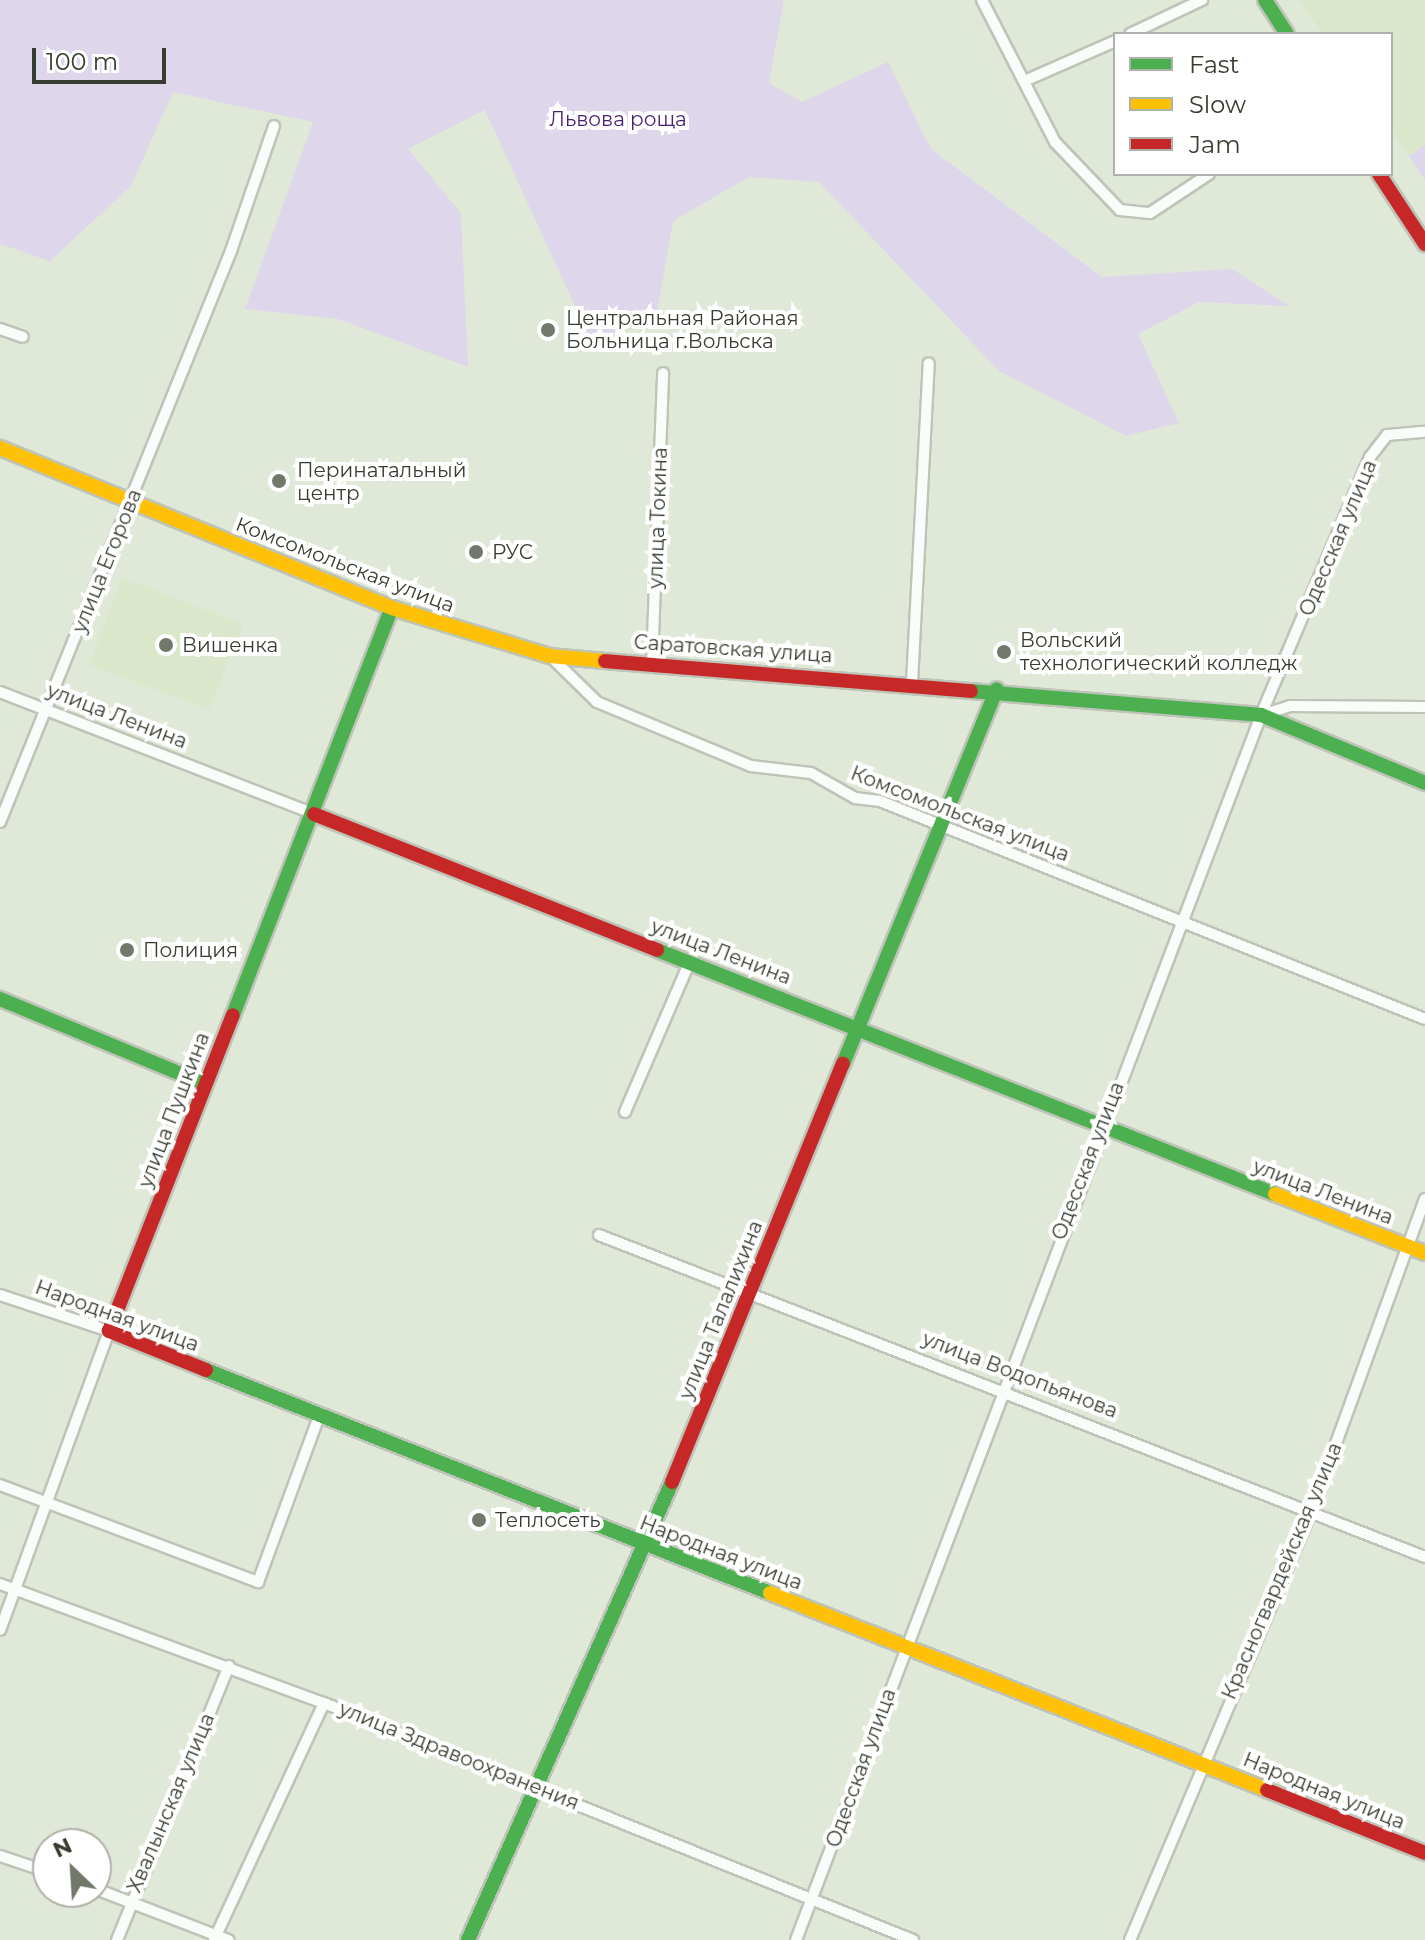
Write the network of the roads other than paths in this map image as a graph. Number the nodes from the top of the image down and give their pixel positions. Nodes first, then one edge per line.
1 (982, 0) edge
2 (1202, 0) edge
3 (1265, 0) edge
4 (1134, 32) edge
5 (1286, 32) edge
6 (1113, 42) edge
7 (1029, 79) junction
8 (274, 126) dead end
9 (1206, 176) edge
10 (1380, 176) edge
11 (1425, 244) edge
12 (0, 329) edge
13 (23, 337) dead end
14 (929, 363) dead end
15 (663, 373) dead end
16 (1425, 432) edge
17 (0, 448) edge
18 (131, 501) junction
19 (392, 608) junction
20 (550, 656) junction
21 (652, 663) junction
22 (912, 683) junction
23 (997, 689) junction
24 (0, 692) edge
25 (1425, 707) edge
26 (46, 710) junction
27 (1261, 715) junction
28 (1425, 783) edge
29 (3, 807) edge
30 (314, 814) junction
31 (0, 822) edge
32 (938, 824) junction
33 (1179, 920) junction
34 (690, 961) junction
35 (0, 999) edge
36 (1425, 1019) edge
37 (857, 1026) junction
38 (205, 1084) junction
39 (625, 1112) dead end
40 (1101, 1127) junction
41 (1425, 1199) edge
42 (599, 1235) dead end
43 (1408, 1246) junction
44 (1425, 1253) edge
45 (750, 1293) junction
46 (0, 1295) edge
47 (109, 1331) junction
48 (1000, 1388) junction
49 (319, 1416) junction
50 (0, 1485) edge
51 (47, 1503) junction
52 (1311, 1512) junction
53 (646, 1545) junction
54 (1425, 1557) edge
55 (0, 1584) edge
56 (13, 1590) junction
57 (0, 1630) edge
58 (905, 1647) junction
59 (229, 1666) junction
60 (324, 1703) junction
61 (1201, 1763) junction
62 (534, 1787) junction
63 (1425, 1853) edge
64 (0, 1856) edge
65 (32, 1867) edge
66 (112, 1894) edge
67 (813, 1899) junction
68 (130, 1900) junction
69 (215, 1938) edge
70 (117, 1940) edge
71 (228, 1940) edge
72 (468, 1940) edge
73 (796, 1940) edge
74 (913, 1940) edge
75 (1130, 1940) edge

1 - 7 street
2 - 4 street
3 - 5 street
6 - 7 street
7 - 9 street
8 - 18 street, улица Егорова
10 - 11 street
12 - 13 street
14 - 22 street
15 - 21 street, улица Токина
16 - 27 street, Одесская улица
17 - 18 street, Комсомольская улица
18 - 19 street, Комсомольская улица
18 - 26 street, улица Егорова
19 - 20 street, Комсомольская улица
19 - 30 street, улица Пушкина
20 - 21 street, Саратовская улица
20 - 32 street, Комсомольская улица
21 - 22 street, Саратовская улица
22 - 23 street, Саратовская улица
23 - 27 street, Саратовская улица
23 - 32 street, улица Талалихина
24 - 26 street, улица Ленина
25 - 27 street, Саратовская улица
26 - 29 street, улица Егорова
26 - 30 street, улица Ленина
27 - 28 street
27 - 33 street, Одесская улица
29 - 31 street, улица Егорова
30 - 34 street, улица Ленина
30 - 38 street, улица Пушкина
32 - 33 street, Комсомольская улица
32 - 37 street, улица Талалихина
33 - 36 street, Комсомольская улица
33 - 40 street, Одесская улица
34 - 37 street, улица Ленина
34 - 39 street
35 - 38 street
37 - 40 street, улица Ленина
37 - 45 street, улица Талалихина
38 - 47 street, улица Пушкина
40 - 43 street, улица Ленина
40 - 48 street, Одесская улица
41 - 43 street, Красногвардейская улица
42 - 45 street, улица Водопьянова
43 - 44 street, улица Ленина
43 - 52 street, Красногвардейская улица
45 - 48 street, улица Водопьянова
45 - 53 street, улица Талалихина
46 - 47 street, Народная улица
47 - 49 street, Народная улица
47 - 51 street, улица Пушкина
48 - 52 street, улица Водопьянова
48 - 58 street, Одесская улица
49 - 51 street
49 - 53 street, Народная улица
50 - 51 street
51 - 56 street, улица Пушкина
52 - 54 street, улица Водопьянова
52 - 61 street, Красногвардейская улица
53 - 58 street, Народная улица
53 - 62 street, улица Талалихина
55 - 56 street, улица Здравоохранения
56 - 57 street, улица Пушкина
56 - 59 street, улица Здравоохранения
58 - 61 street, Народная улица
58 - 67 street, Одесская улица
59 - 60 street, улица Здравоохранения
59 - 68 street, Хвалынская улица
60 - 62 street, улица Здравоохранения
60 - 69 street
61 - 63 street, Народная улица
61 - 75 street, Красногвардейская улица
62 - 67 street, улица Здравоохранения
62 - 72 street, улица Талалихина
64 - 65 street
66 - 68 street
67 - 73 street, Одесская улица
67 - 74 street, улица Здравоохранения
68 - 69 street
68 - 70 street, Хвалынская улица
69 - 71 street

